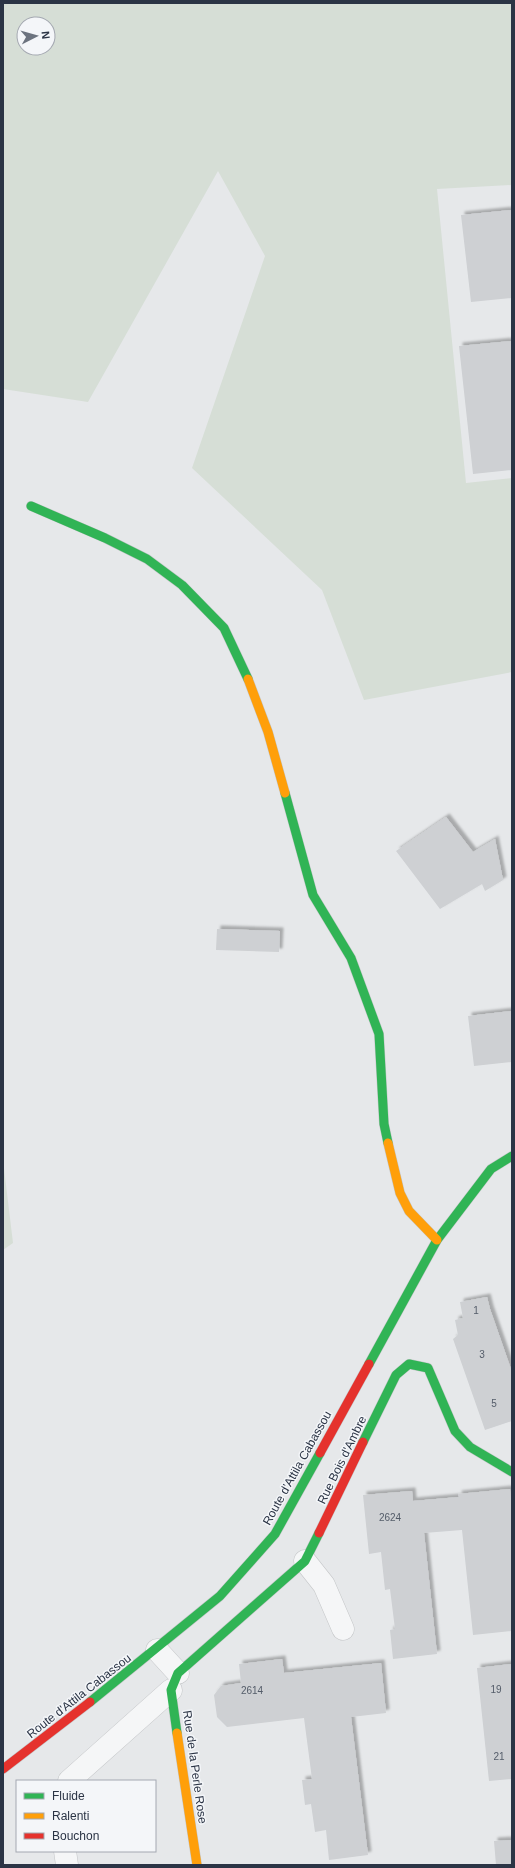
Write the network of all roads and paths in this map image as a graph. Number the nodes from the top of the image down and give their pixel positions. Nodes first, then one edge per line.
1 (31, 506) dead end
2 (512, 1156) edge
3 (437, 1240) junction
4 (512, 1472) edge
5 (305, 1561) junction
6 (343, 1629) dead end
7 (157, 1650) junction
8 (174, 1681) junction
9 (3, 1769) edge
10 (70, 1780) edge
11 (65, 1852) edge
12 (67, 1865) edge
13 (197, 1865) edge

1 - 3 street
2 - 3 street, Route d'Attila Cabassou
3 - 7 street, Route d'Attila Cabassou
4 - 5 street, Rue Bois d'Ambre
5 - 6 street
5 - 8 street, Rue Bois d'Ambre
7 - 8 street
7 - 9 street, Route d'Attila Cabassou
8 - 10 street
8 - 13 street, Rue de la Perle Rose
11 - 12 street

